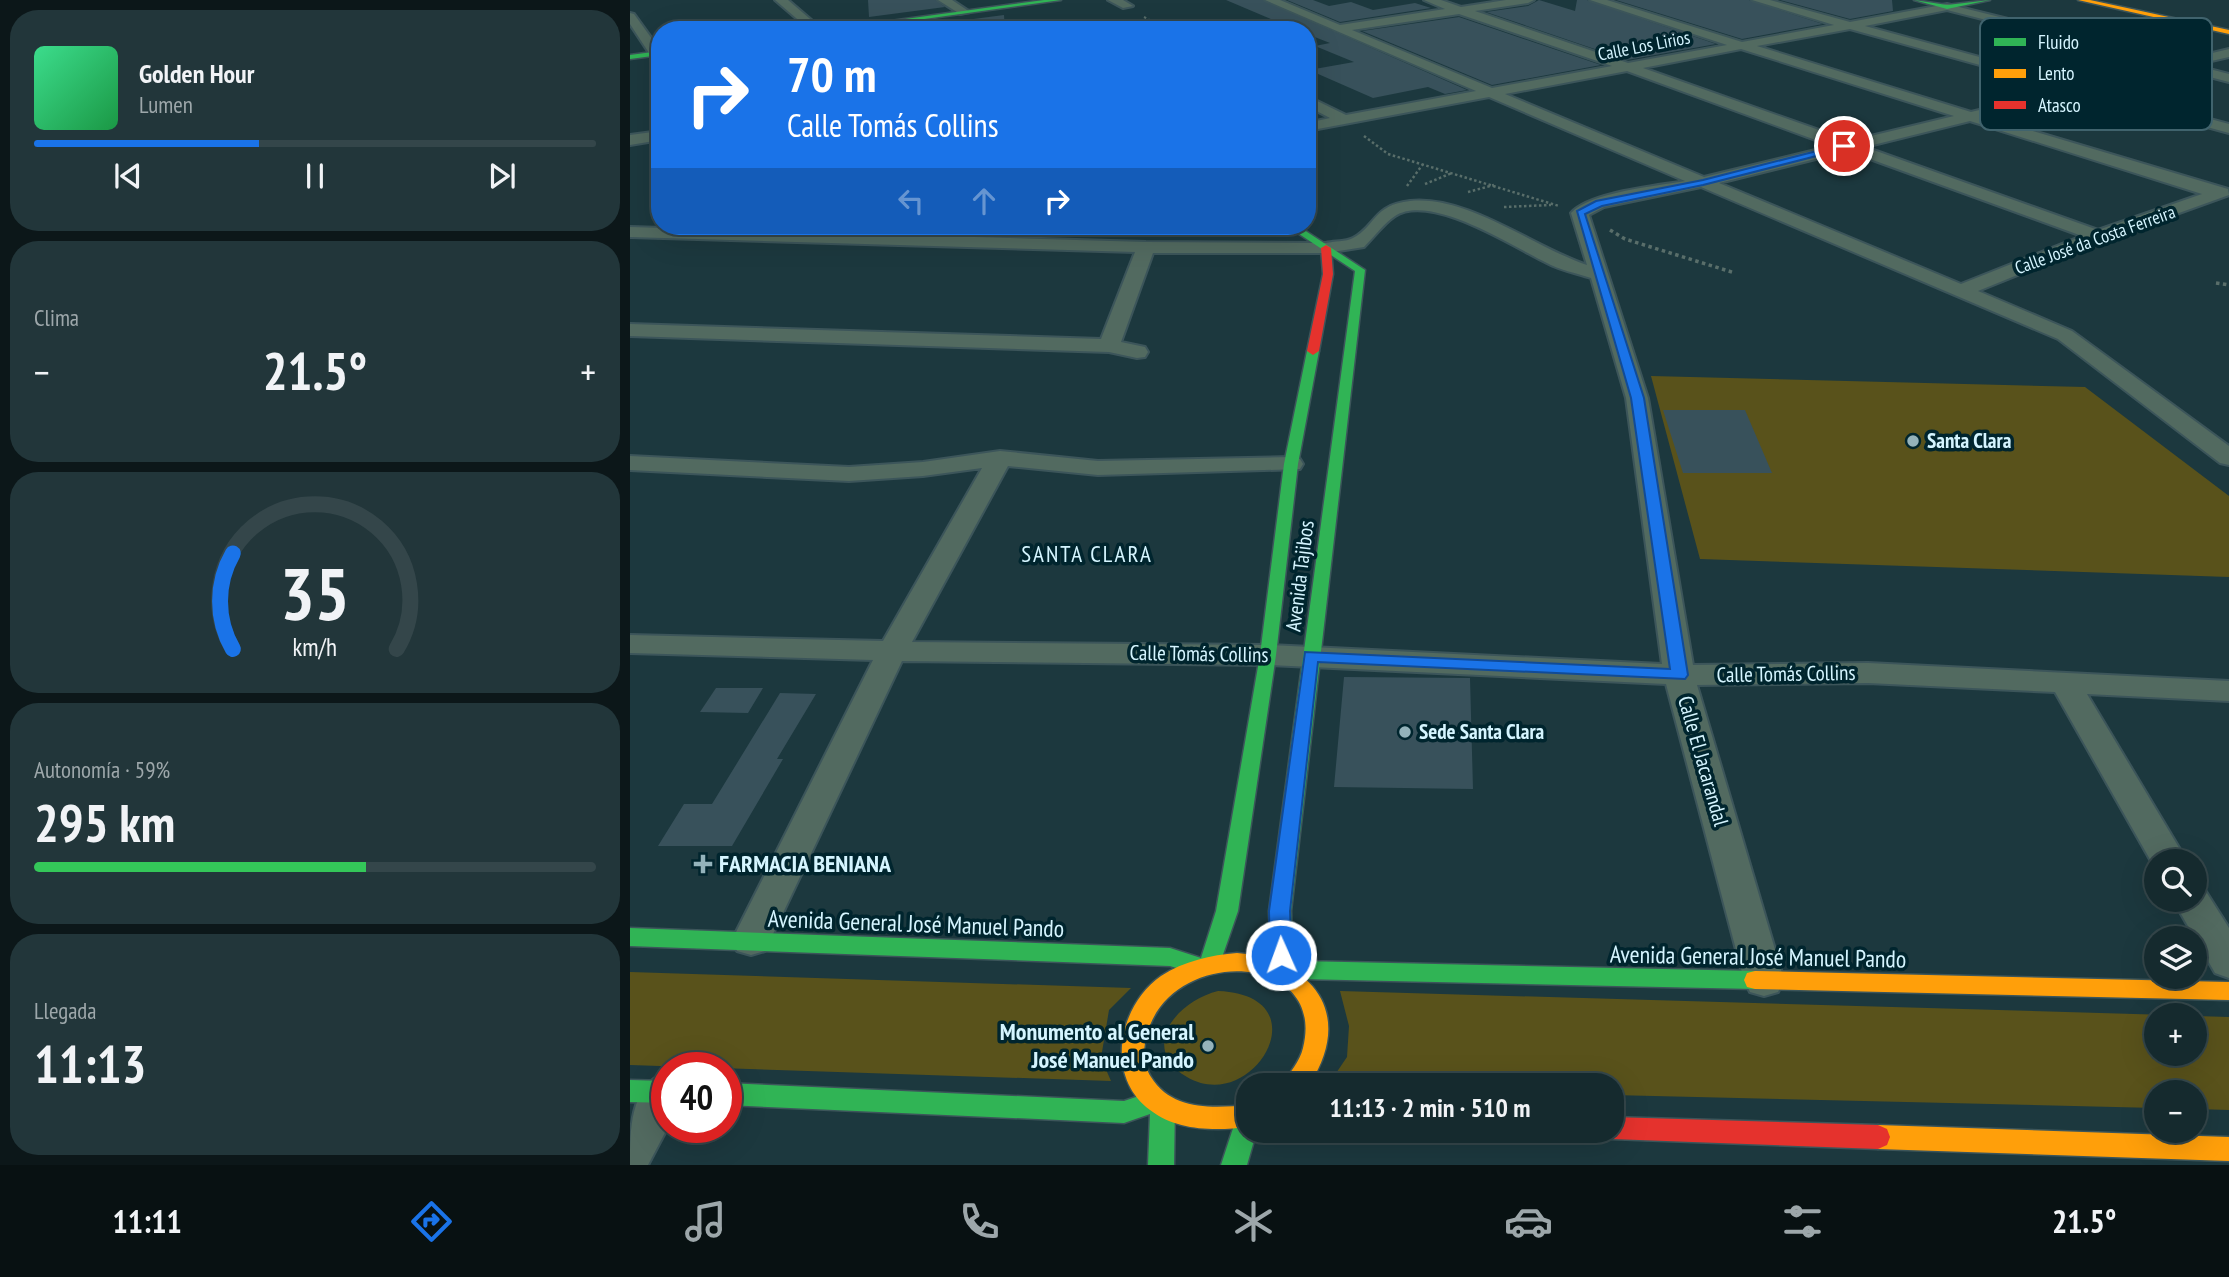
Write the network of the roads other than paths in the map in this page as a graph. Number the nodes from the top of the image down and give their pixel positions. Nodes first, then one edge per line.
1 (781, 0) edge
2 (944, 0) edge
3 (1058, 0) edge
4 (1114, 0) edge
5 (1271, 0) edge
6 (1430, 0) edge
7 (1528, 0) edge
8 (1595, 0) edge
9 (1758, 0) edge
10 (1917, 0) edge
11 (1987, 0) edge
12 (2081, 0) edge
13 (1127, 6) road end
14 (1947, 7) junction
15 (1459, 10) junction
16 (964, 12) junction
17 (630, 16) edge
18 (1990, 18) edge
19 (2164, 18) edge
20 (806, 21) edge
21 (896, 21) edge
22 (978, 21) edge
23 (1854, 25) junction
24 (1342, 28) junction
25 (1319, 32) dead end
26 (651, 45) edge
27 (1744, 46) junction
28 (2229, 53) edge
29 (651, 56) edge
30 (630, 57) edge
31 (2212, 57) edge
32 (1980, 60) edge
33 (1631, 68) junction
34 (1493, 93) junction
35 (1316, 105) edge
36 (1980, 115) edge
37 (1972, 117) junction
38 (1980, 119) edge
39 (1343, 120) junction
40 (2212, 124) edge
41 (1316, 125) edge
42 (2229, 129) edge
43 (2015, 130) edge
44 (651, 136) edge
45 (630, 140) edge
46 (1844, 146) junction
47 (1703, 182) junction
48 (2224, 193) edge
49 (630, 232) edge
50 (651, 233) edge
51 (733, 235) edge
52 (1306, 235) edge
53 (2098, 236) junction
54 (1146, 247) junction
55 (1325, 248) junction
56 (1599, 275) junction
57 (1963, 290) junction
58 (630, 330) edge
59 (1108, 346) junction
60 (1137, 352) dead end
61 (1000, 458) junction
62 (2229, 458) edge
63 (630, 463) edge
64 (1292, 464) junction
65 (630, 644) edge
66 (892, 651) junction
67 (1268, 655) junction
68 (1311, 656) junction
69 (1679, 675) junction
70 (2065, 683) junction
71 (2229, 691) edge
72 (2162, 849) edge
73 (2199, 912) edge
74 (630, 937) edge
75 (751, 940) junction
76 (2229, 962) edge
77 (1204, 965) junction
78 (1285, 972) junction
79 (1764, 980) junction
80 (2229, 991) edge
81 (1303, 1073) edge
82 (742, 1095) edge
83 (651, 1099) edge
84 (1160, 1104) junction
85 (1236, 1119) edge
86 (1624, 1130) edge
87 (1240, 1143) edge
88 (1791, 1149) edge
89 (2229, 1149) edge
90 (630, 1154) edge
91 (1161, 1165) edge
92 (1234, 1165) edge

1 - 20 street
2 - 16 street
3 - 16 street
4 - 13 street
5 - 24 street
6 - 15 street
7 - 15 street
8 - 27 street
9 - 23 street
10 - 14 street
11 - 14 street, Calle Los Lirios
12 - 19 street
14 - 18 street
14 - 23 street, Calle Los Lirios
15 - 24 street
15 - 33 street
16 - 21 street
16 - 22 street
17 - 26 street
23 - 27 street, Calle Los Lirios
23 - 32 street
24 - 25 street
24 - 34 street
27 - 33 street, Calle Los Lirios
27 - 37 street
28 - 31 street
29 - 30 street
33 - 34 street, Calle Los Lirios
33 - 46 street
34 - 39 street, Calle Los Lirios
34 - 47 street
35 - 39 street
36 - 37 street
37 - 38 street
37 - 46 street
39 - 41 street, Calle Los Lirios
40 - 42 street
43 - 48 street
44 - 45 street
46 - 47 street
46 - 53 street
47 - 56 street, Calle El Jacarandal
47 - 57 street
48 - 53 street, Calle José da Costa Ferreira
49 - 50 street
51 - 54 street
52 - 55 street, Avenida Tajibos
53 - 57 street, Calle José da Costa Ferreira
54 - 55 street
54 - 59 street
55 - 56 street
55 - 64 street, Avenida Tajibos
55 - 68 street, Avenida Tajibos
56 - 69 street, Calle El Jacarandal
57 - 62 street
58 - 59 street
59 - 60 street
61 - 63 street
61 - 64 street
61 - 66 street
64 - 67 street, Avenida Tajibos
65 - 66 street, Calle Tomás Collins
66 - 67 street, Calle Tomás Collins
66 - 75 street
67 - 68 street, Calle Tomás Collins
67 - 77 street, Avenida Tajibos
68 - 69 street, Calle Tomás Collins
68 - 78 street, Avenida Tajibos
69 - 70 street, Calle Tomás Collins
69 - 79 street, Calle El Jacarandal
70 - 71 street, Calle Tomás Collins
70 - 72 street
73 - 76 street
74 - 75 street, Avenida General José Manuel Pando
75 - 77 street, Avenida General José Manuel Pando
77 - 78 street
77 - 84 street
78 - 79 street, Avenida General José Manuel Pando
78 - 81 street
79 - 80 street, Avenida General José Manuel Pando
82 - 84 street
83 - 90 street
84 - 85 street
84 - 91 street
86 - 88 street
87 - 92 street
88 - 89 street

